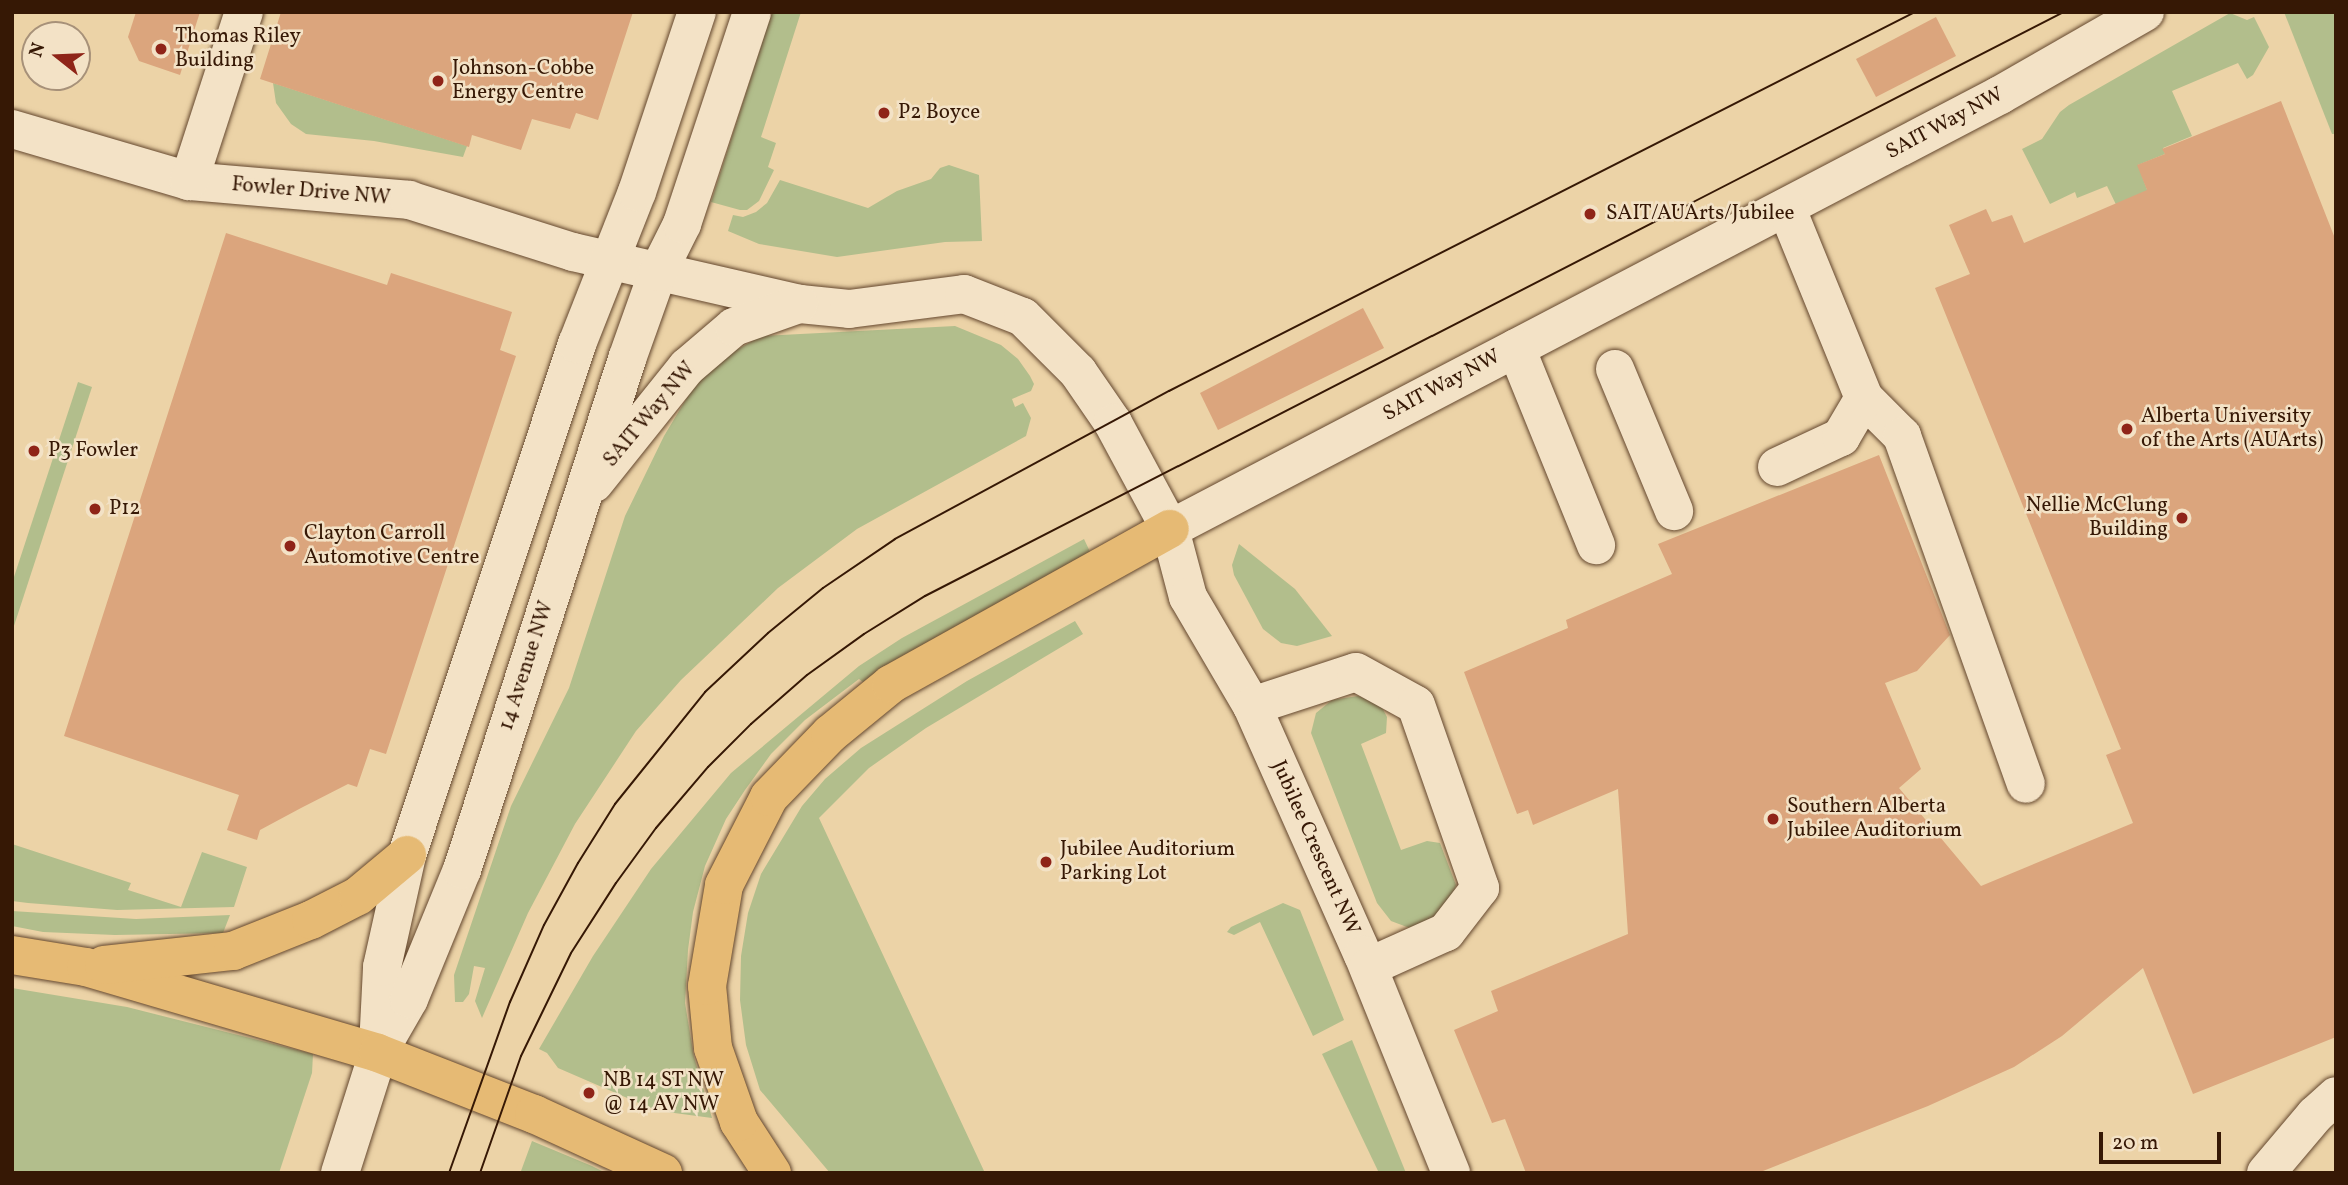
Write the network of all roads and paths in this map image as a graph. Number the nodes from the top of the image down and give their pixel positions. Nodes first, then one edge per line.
1 (244, 12) edge
2 (697, 12) edge
3 (752, 12) edge
4 (2145, 12) edge
5 (12, 129) edge
6 (189, 181) junction
7 (1786, 207) junction
8 (608, 261) junction
9 (657, 272) junction
10 (800, 304) junction
11 (1516, 348) junction
12 (1615, 369) dead end
13 (1864, 398) junction
14 (1777, 467) dead end
15 (581, 498) junction
16 (1674, 511) dead end
17 (1170, 529) junction
18 (1597, 545) dead end
19 (1252, 706) junction
20 (2026, 784) dead end
21 (407, 855) junction
22 (12, 955) edge
23 (86, 967) junction
24 (1368, 967) junction
25 (378, 1053) junction
26 (2336, 1096) edge
27 (340, 1173) edge
28 (663, 1173) edge
29 (772, 1173) edge
30 (1451, 1173) edge
31 (2266, 1173) edge

1 - 6 street
2 - 8 street, 14 Avenue NW
3 - 9 street, 14 Avenue NW
4 - 7 street, SAIT Way NW
5 - 6 street, Fowler Drive NW
6 - 8 street, Fowler Drive NW
7 - 11 street, SAIT Way NW
7 - 13 street
8 - 9 street, SAIT Way NW
8 - 21 street, 14 Avenue NW
9 - 10 street, SAIT Way NW
9 - 15 street, 14 Avenue NW
10 - 15 street, SAIT Way NW
10 - 17 street, SAIT Way NW
11 - 17 street, SAIT Way NW
11 - 18 street
12 - 16 street
13 - 14 street
13 - 20 street
15 - 25 street, 14 Avenue NW
17 - 19 street, Jubilee Crescent NW
17 - 29 main road
19 - 24 street, Jubilee Crescent NW
19 - 24 street
21 - 23 main road
21 - 25 street, 14 Avenue NW
22 - 23 main road
23 - 25 main road
24 - 30 street, Jubilee Crescent NW
25 - 27 street, 14 Avenue NW
25 - 28 main road
26 - 31 street

